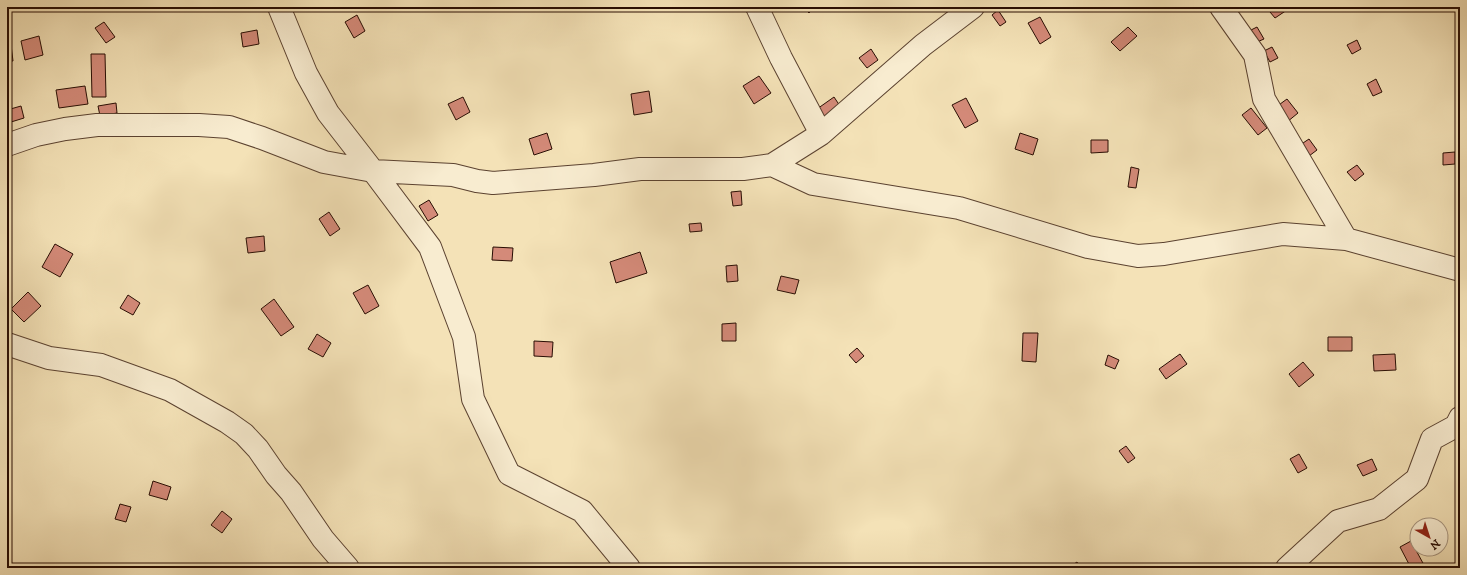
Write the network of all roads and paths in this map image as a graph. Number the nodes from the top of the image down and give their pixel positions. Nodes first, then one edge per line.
1 (279, 7) edge
2 (757, 7) edge
3 (973, 7) edge
4 (1221, 7) edge
5 (821, 134) junction
6 (7, 145) edge
7 (772, 165) junction
8 (374, 171) junction
9 (1346, 239) junction
10 (1460, 270) edge
11 (7, 344) edge
12 (1460, 418) edge
13 (348, 568) edge
14 (629, 568) edge
15 (1287, 568) edge

1 - 8 street
2 - 5 street
3 - 5 street
4 - 9 street
5 - 7 street
6 - 8 street
7 - 8 street
7 - 9 street
8 - 14 street
9 - 10 street
11 - 13 street
12 - 15 street

